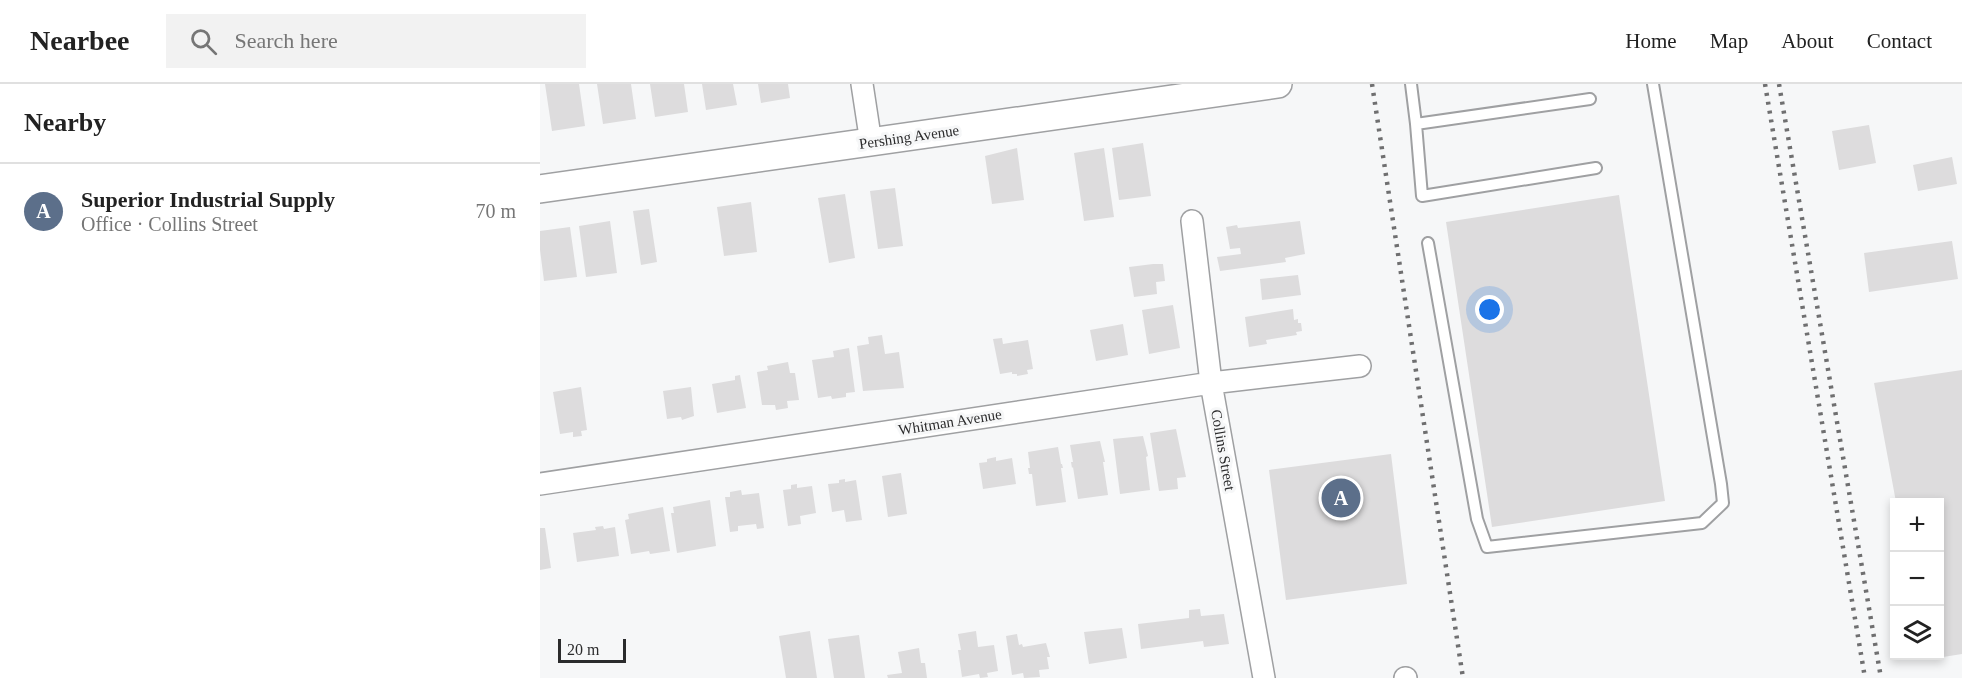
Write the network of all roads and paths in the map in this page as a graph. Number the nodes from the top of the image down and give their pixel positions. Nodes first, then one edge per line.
1 (862, 84) edge
2 (1411, 84) edge
3 (1653, 84) edge
4 (1264, 85) edge
5 (1590, 99) dead end
6 (1416, 124) junction
7 (871, 143) junction
8 (1596, 168) dead end
9 (540, 189) edge
10 (1192, 221) dead end
11 (1428, 243) dead end
12 (1360, 366) dead end
13 (1211, 383) junction
14 (540, 484) edge
15 (1264, 678) edge

1 - 7 street
2 - 6 lane
3 - 11 lane
4 - 7 street, Pershing Avenue
5 - 6 lane
6 - 8 lane
7 - 9 street, Pershing Avenue
10 - 13 street, Collins Street
12 - 13 street, Whitman Avenue
13 - 14 street, Whitman Avenue
13 - 15 street, Collins Street

